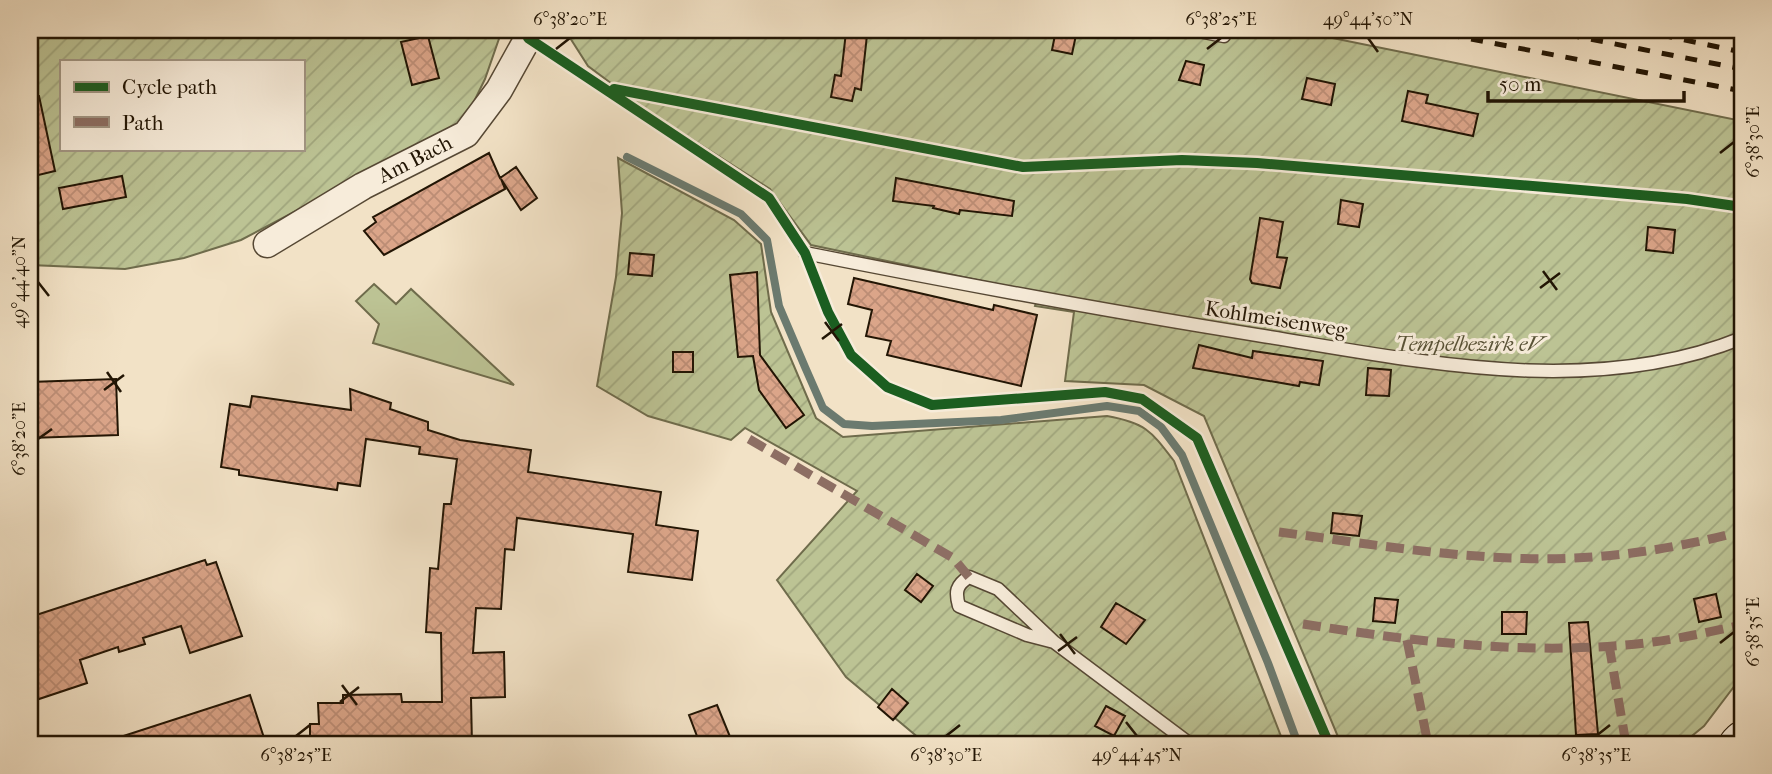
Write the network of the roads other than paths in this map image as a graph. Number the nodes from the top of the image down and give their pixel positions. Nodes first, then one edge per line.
1 (1194, 30) edge
2 (528, 34) edge
3 (1224, 36) dead end
4 (267, 244) dead end
5 (805, 253) dead end
6 (1742, 338) edge
7 (1054, 642) junction
8 (1742, 740) edge
9 (1190, 744) edge
10 (1738, 744) edge

1 - 3 lane
2 - 4 street, Am Bach
5 - 6 lane, Kohlmeisenweg
7 - 7 lane
7 - 9 lane
8 - 10 street

